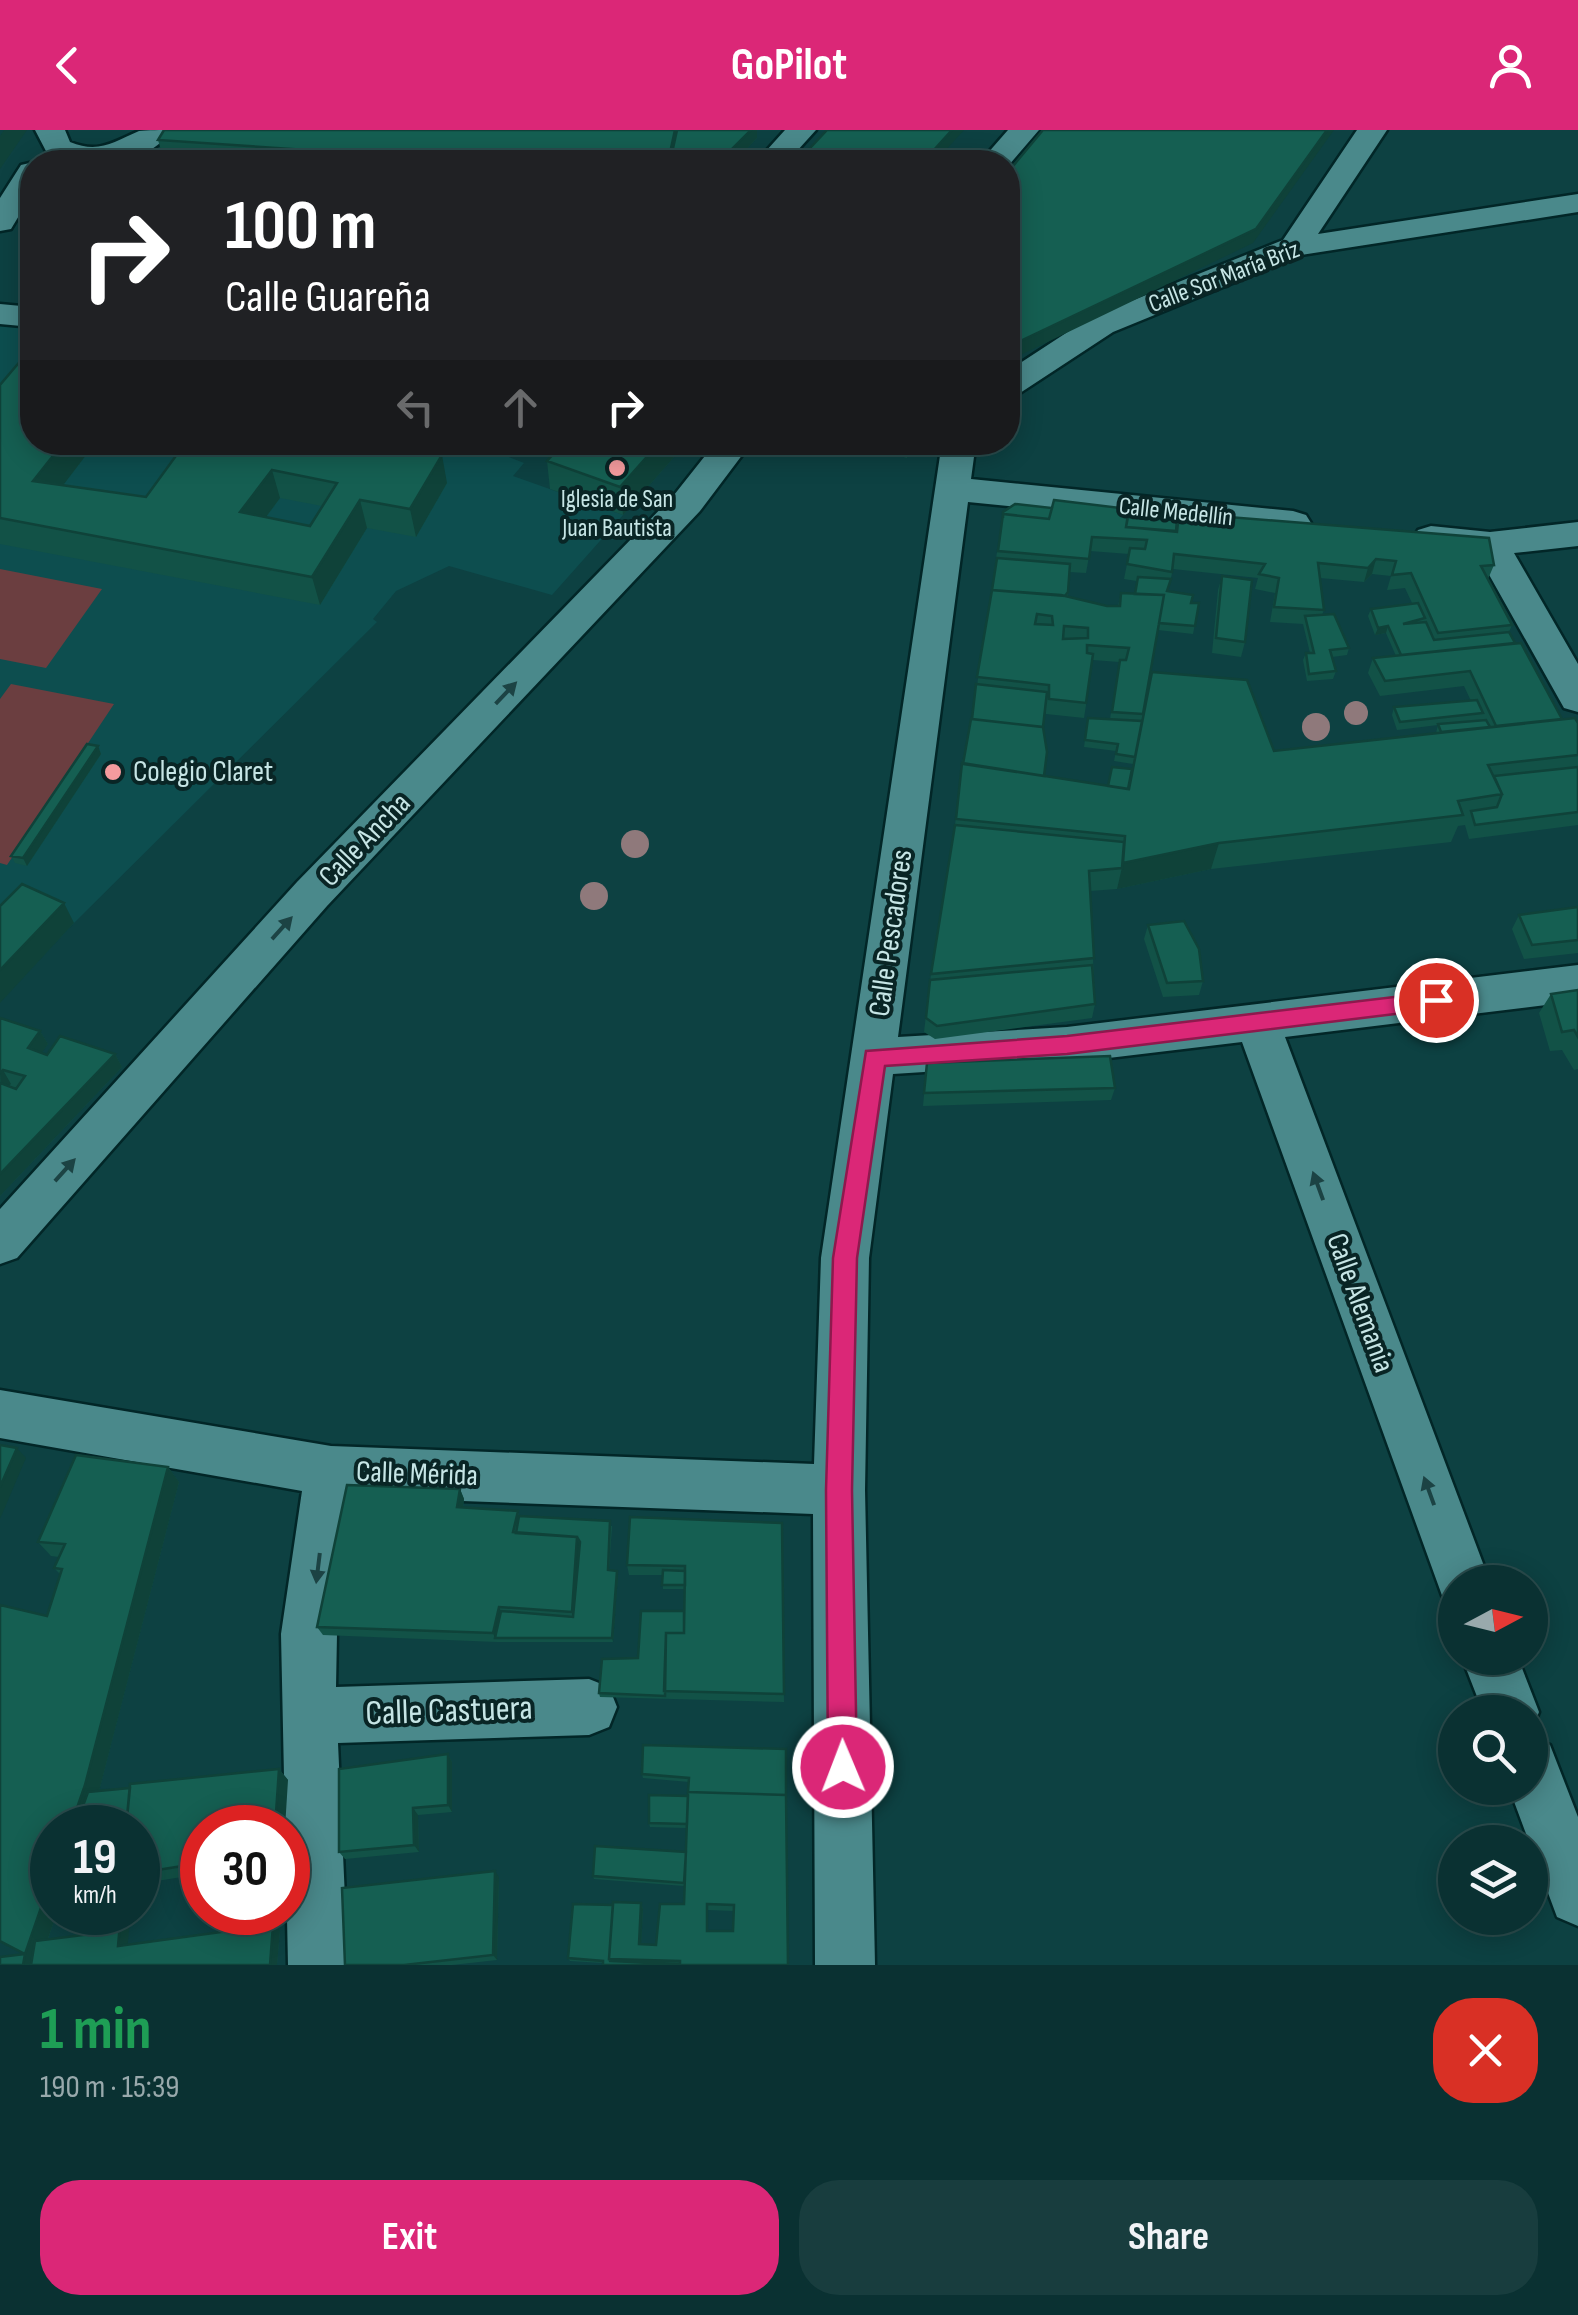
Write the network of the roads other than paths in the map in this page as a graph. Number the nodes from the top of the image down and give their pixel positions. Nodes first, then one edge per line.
1 (158, 130) edge
2 (800, 130) edge
3 (1024, 130) edge
4 (1372, 130) edge
5 (985, 148) edge
6 (133, 150) edge
7 (782, 150) edge
8 (20, 190) edge
9 (1576, 206) edge
10 (0, 222) edge
11 (1294, 247) junction
12 (1020, 378) edge
13 (725, 455) edge
14 (957, 455) edge
15 (952, 489) junction
16 (1335, 528) edge
17 (1393, 534) edge
18 (1578, 534) edge
19 (1490, 544) junction
20 (1578, 698) edge
21 (1578, 982) edge
22 (1258, 1023) junction
23 (874, 1058) junction
24 (0, 1242) edge
25 (0, 1414) edge
26 (330, 1471) junction
27 (839, 1490) junction
28 (1457, 1565) edge
29 (589, 1707) dead end
30 (308, 1716) junction
31 (1545, 1805) edge
32 (1577, 1892) edge
33 (318, 1965) edge
34 (845, 1965) edge

1 - 6 street
2 - 7 street
3 - 5 street
4 - 11 street
8 - 10 street
9 - 11 street, Calle Sor María Briz
11 - 12 street, Calle Sor María Briz
24 -> 13 street, Calle Ancha
14 - 15 street, Calle Pescadores
15 - 16 street, Calle Medellín
15 - 23 street, Calle Pescadores
17 - 19 street
18 - 19 street
19 - 20 street
21 - 22 street
22 - 23 street
28 -> 22 street, Calle Alemania
23 - 27 street, Calle Pescadores
25 - 26 street, Calle Mérida
26 - 27 street, Calle Mérida
26 -> 30 street
27 - 34 street, Calle Pescadores
29 - 30 street, Calle Castuera
30 - 33 street
31 - 32 street

